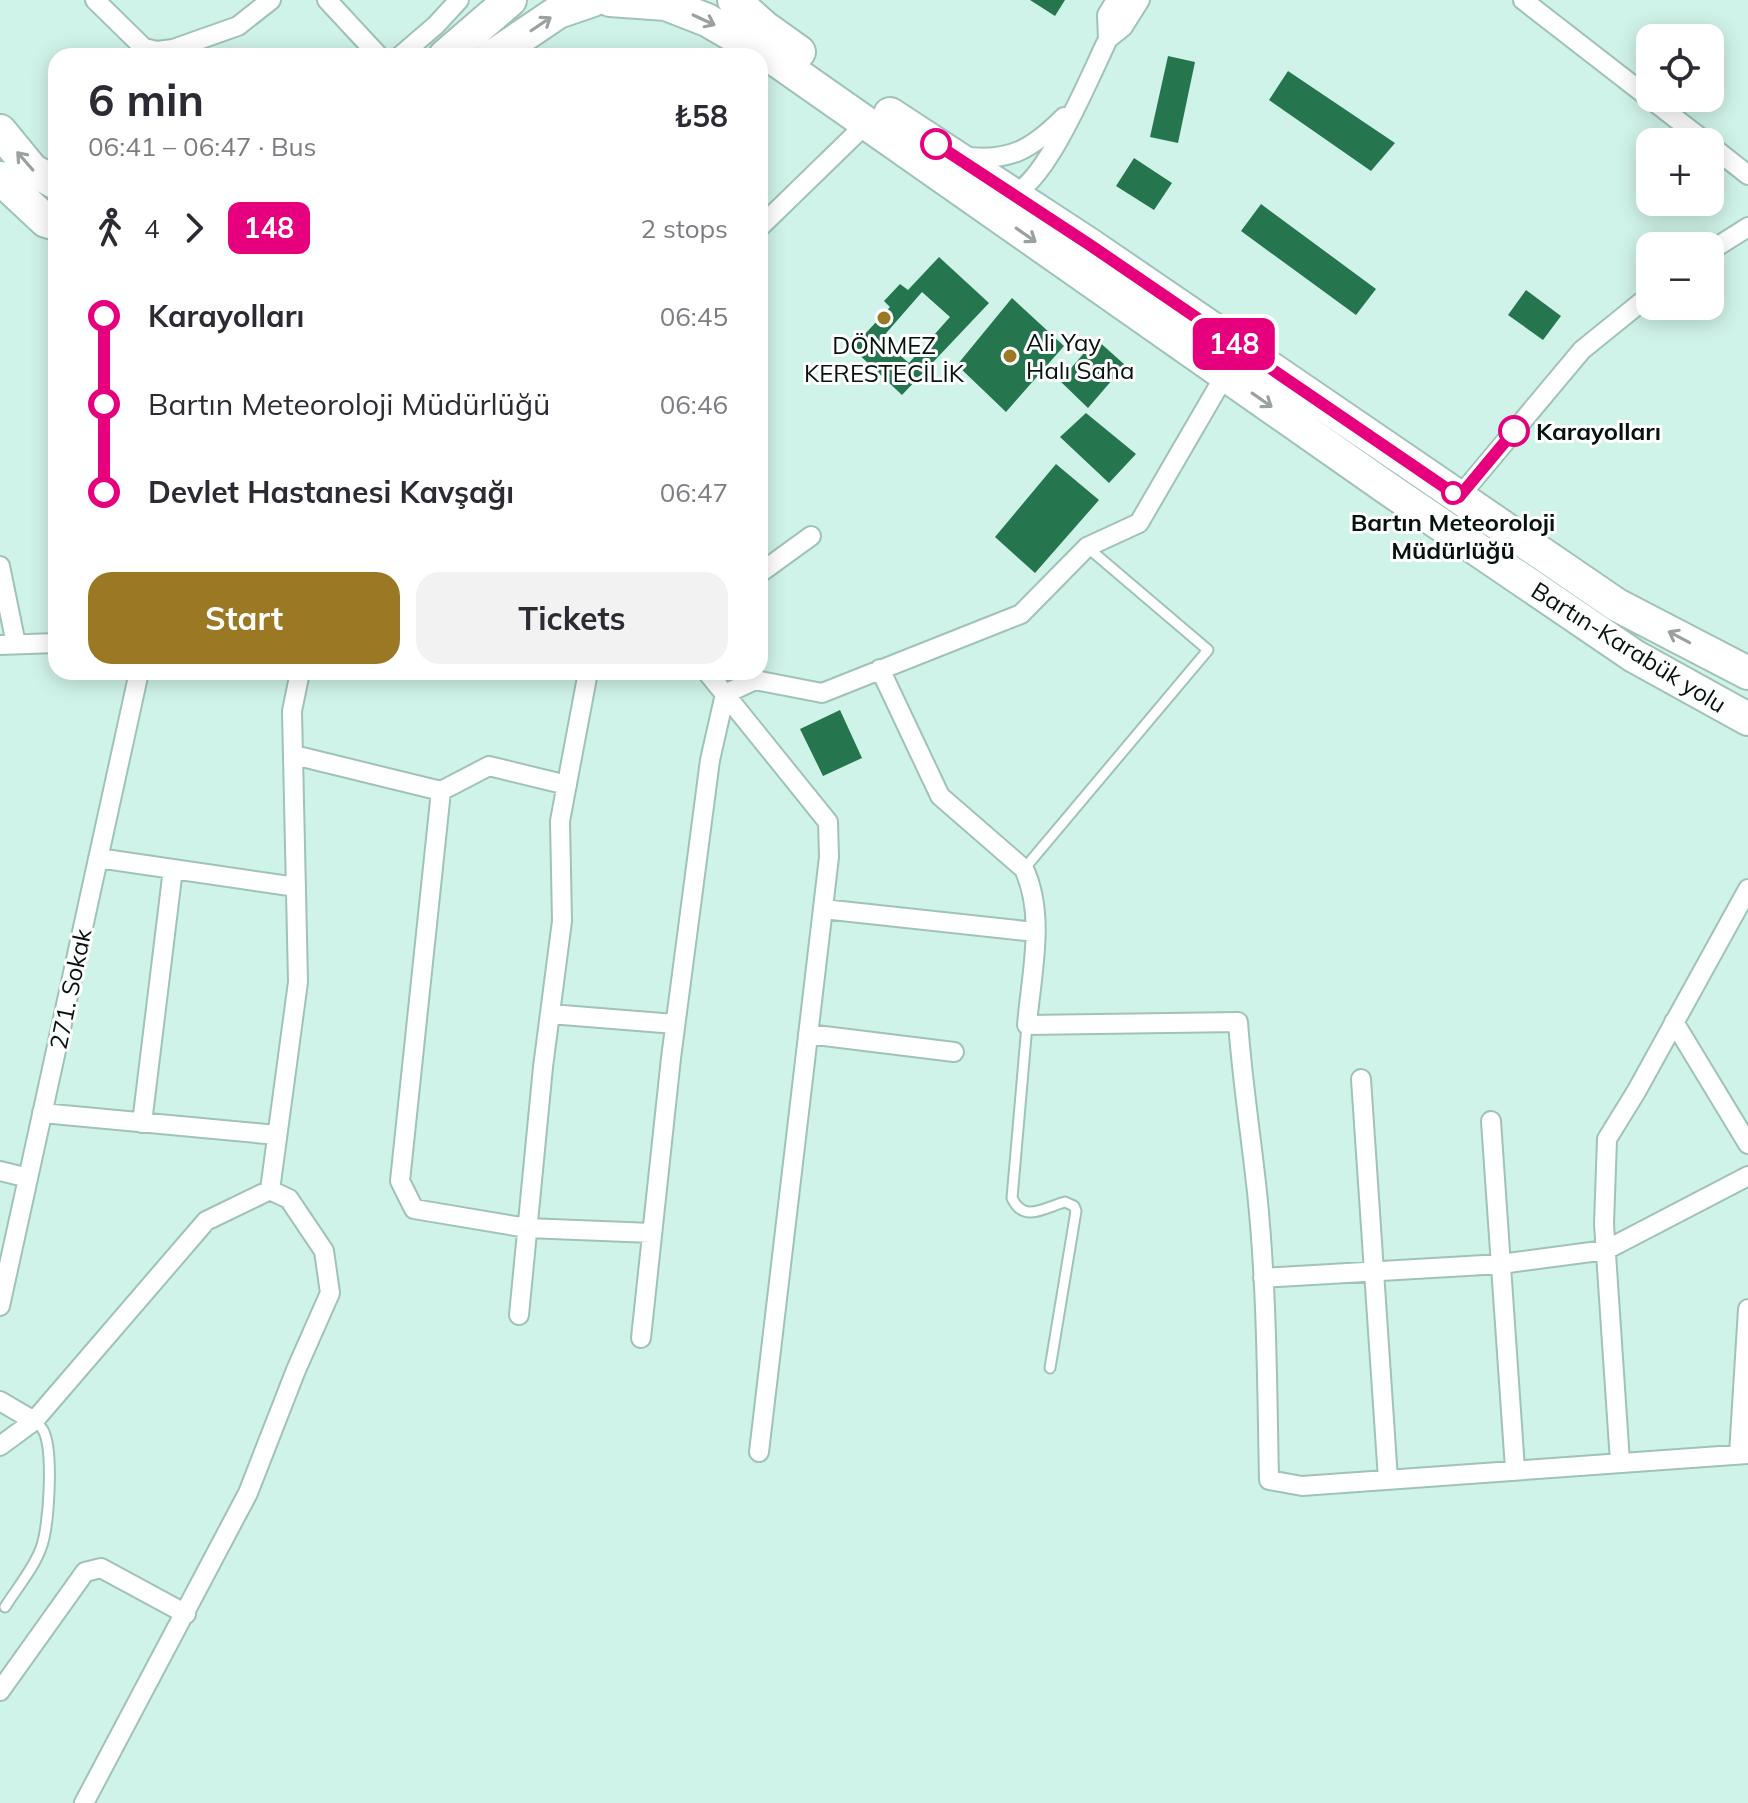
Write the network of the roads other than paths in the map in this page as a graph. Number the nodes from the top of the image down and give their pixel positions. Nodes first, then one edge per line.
1 (95, 0) edge
2 (271, 0) edge
3 (327, 0) edge
4 (459, 0) edge
5 (510, 0) edge
6 (593, 0) edge
7 (734, 0) edge
8 (1116, 0) edge
9 (1127, 0) edge
10 (1140, 0) edge
11 (1523, 0) edge
12 (626, 1) edge
13 (1108, 39) junction
14 (138, 48) edge
15 (176, 48) edge
16 (372, 48) edge
17 (409, 48) edge
18 (454, 48) edge
19 (505, 48) edge
20 (755, 48) edge
21 (768, 56) edge
22 (1074, 106) junction
23 (867, 123) junction
24 (1687, 128) edge
25 (0, 131) edge
26 (952, 155) junction
27 (1724, 156) edge
28 (1045, 166) junction
29 (1748, 175) edge
30 (0, 178) edge
31 (48, 179) edge
32 (962, 190) junction
33 (1014, 195) junction
34 (1048, 218) junction
35 (768, 219) edge
36 (48, 222) edge
37 (1748, 227) edge
38 (1724, 242) edge
39 (1636, 306) edge
40 (1225, 375) junction
41 (1459, 497) junction
42 (811, 536) dead end
43 (1087, 547) junction
44 (0, 566) edge
45 (768, 567) edge
46 (48, 643) edge
47 (8, 644) edge
48 (880, 669) junction
49 (1748, 673) edge
50 (137, 680) edge
51 (298, 680) edge
52 (587, 680) edge
53 (714, 680) edge
54 (725, 694) junction
55 (1748, 719) edge
56 (294, 755) junction
57 (567, 785) junction
58 (441, 791) junction
59 (98, 858) junction
60 (173, 869) junction
61 (1024, 869) junction
62 (296, 887) junction
63 (1748, 889) edge
64 (823, 909) junction
65 (1035, 932) junction
66 (550, 1014) junction
67 (1674, 1022) junction
68 (675, 1024) junction
69 (1027, 1025) junction
70 (808, 1034) junction
71 (954, 1052) dead end
72 (1361, 1079) dead end
73 (42, 1113) junction
74 (1491, 1121) dead end
75 (142, 1123) junction
76 (277, 1135) junction
77 (1748, 1144) edge
78 (0, 1171) edge
79 (1748, 1176) edge
80 (28, 1178) junction
81 (270, 1190) junction
82 (527, 1228) junction
83 (652, 1233) junction
84 (1606, 1250) junction
85 (1501, 1264) junction
86 (1374, 1272) junction
87 (1263, 1278) junction
88 (0, 1306) edge
89 (1748, 1309) edge
90 (519, 1315) dead end
91 (641, 1338) dead end
92 (1050, 1368) dead end
93 (0, 1401) edge
94 (34, 1421) junction
95 (0, 1446) edge
96 (759, 1452) dead end
97 (1744, 1454) edge
98 (1620, 1462) junction
99 (1515, 1469) junction
100 (1388, 1479) junction
101 (5, 1607) dead end
102 (186, 1614) junction
103 (0, 1691) edge
104 (84, 1803) edge

1 - 14 street
2 - 15 street
3 - 16 street
4 - 17 street
5 - 18 highway
19 -> 6 highway
7 - 26 highway, Bartın-Karabük yolu
8 - 13 street
9 - 13 lane
10 - 13 street
11 - 24 street
12 -> 20 highway, Bartın-Karabük yolu
13 - 22 street
21 -> 23 highway, Bartın-Karabük yolu
22 - 26 street
22 - 28 street
23 - 32 highway, Bartın-Karabük yolu
23 - 35 street
31 -> 25 highway
26 - 33 highway, Bartın-Karabük yolu
27 - 29 street
28 - 33 street
28 - 34 street
30 - 36 highway
32 - 33 street
32 -> 40 highway, Bartın-Karabük yolu
33 - 34 highway, Bartın-Karabük yolu
34 - 41 highway, Bartın-Karabük yolu
37 - 38 street
39 - 41 street
40 - 43 street
40 -> 55 highway, Bartın-Karabük yolu
49 -> 41 highway, Bartın-Karabük yolu
42 - 45 street
43 - 48 street
43 - 61 lane
44 - 47 street
46 - 47 street
48 - 54 street
48 - 61 street
50 - 59 street, 271. Sokak
51 - 56 street
52 - 57 street
53 - 54 street
54 - 64 street
54 - 68 street
56 - 58 street
56 - 62 street
57 - 58 street
57 - 66 street
58 - 82 street
59 - 60 street
59 - 73 street, 271. Sokak
60 - 62 street
60 - 75 street
61 - 65 street
62 - 76 street
63 - 67 street
64 - 65 street
64 - 70 street
65 - 69 street
66 - 68 street
66 - 82 street
67 - 77 street
67 - 84 street
68 - 83 street
69 - 87 street
69 - 92 lane
70 - 71 street
70 - 96 street
72 - 86 street
73 - 75 street
73 - 80 street, 271. Sokak
74 - 85 street
75 - 76 street
76 - 81 street
78 - 80 street
79 - 84 street
80 - 88 street, 271. Sokak
81 - 94 street
81 - 102 street
82 - 83 street
82 - 90 street
83 - 91 street
84 - 85 street
84 - 98 street
85 - 86 street
85 - 99 street
86 - 87 street
86 - 100 street
87 - 100 street
89 - 97 street
93 - 94 street
94 - 95 street
94 - 101 lane
97 - 98 street
98 - 99 street
99 - 100 street
102 - 103 street
102 - 104 street

